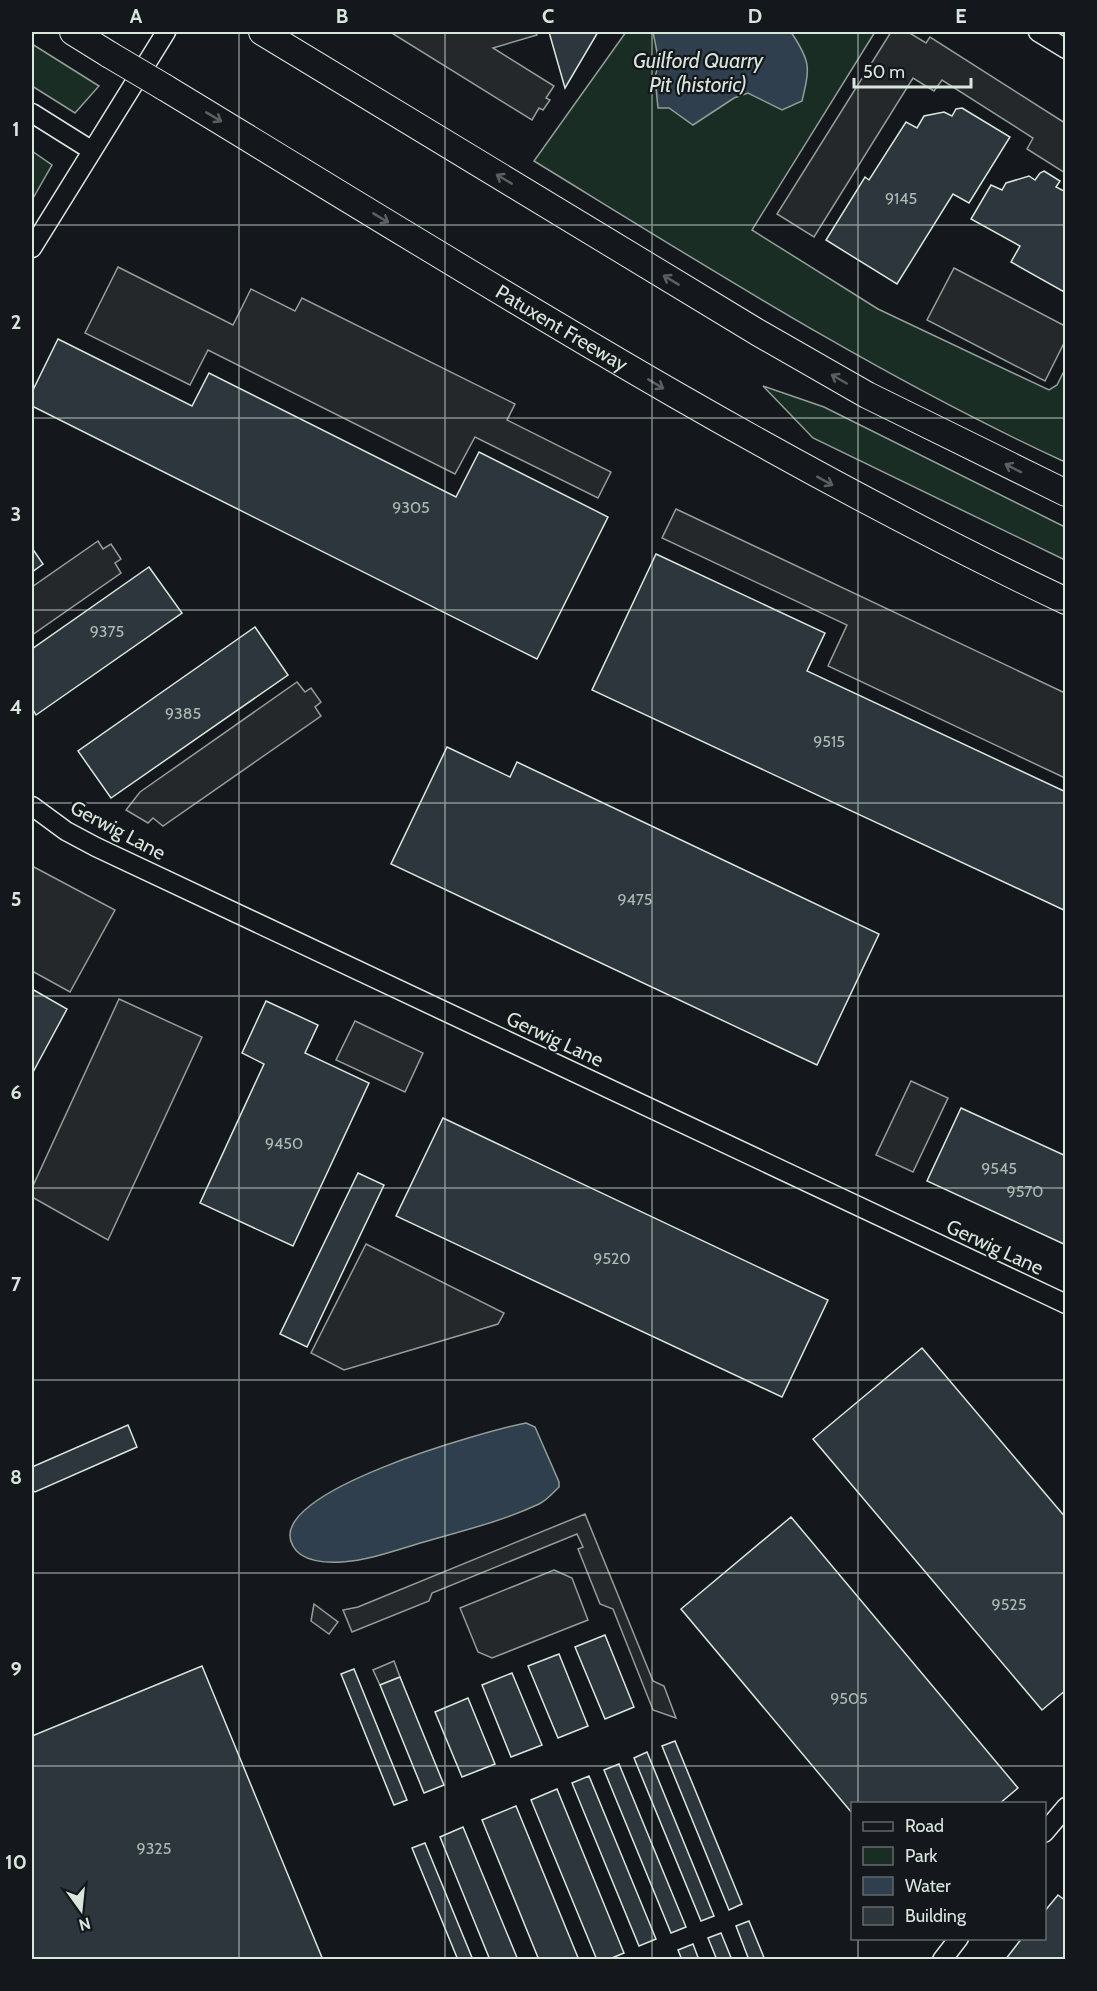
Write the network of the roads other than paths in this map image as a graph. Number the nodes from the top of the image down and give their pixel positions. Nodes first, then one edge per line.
1 (73, 32) edge
2 (166, 32) edge
3 (262, 32) edge
4 (1038, 32) edge
5 (1065, 49) edge
6 (32, 113) edge
7 (91, 150) junction
8 (32, 248) edge
9 (1065, 493) edge
10 (1065, 601) edge
11 (32, 806) edge
12 (1065, 1304) edge
13 (1065, 1807) edge
14 (1046, 1831) edge
15 (957, 1940) edge
16 (942, 1959) edge

1 -> 10 highway, Patuxent Freeway, bridge
2 - 7 street
9 -> 3 highway
4 - 5 street
6 - 7 street
7 - 8 street
11 - 12 street, Gerwig Lane
13 - 14 street
15 - 16 street

